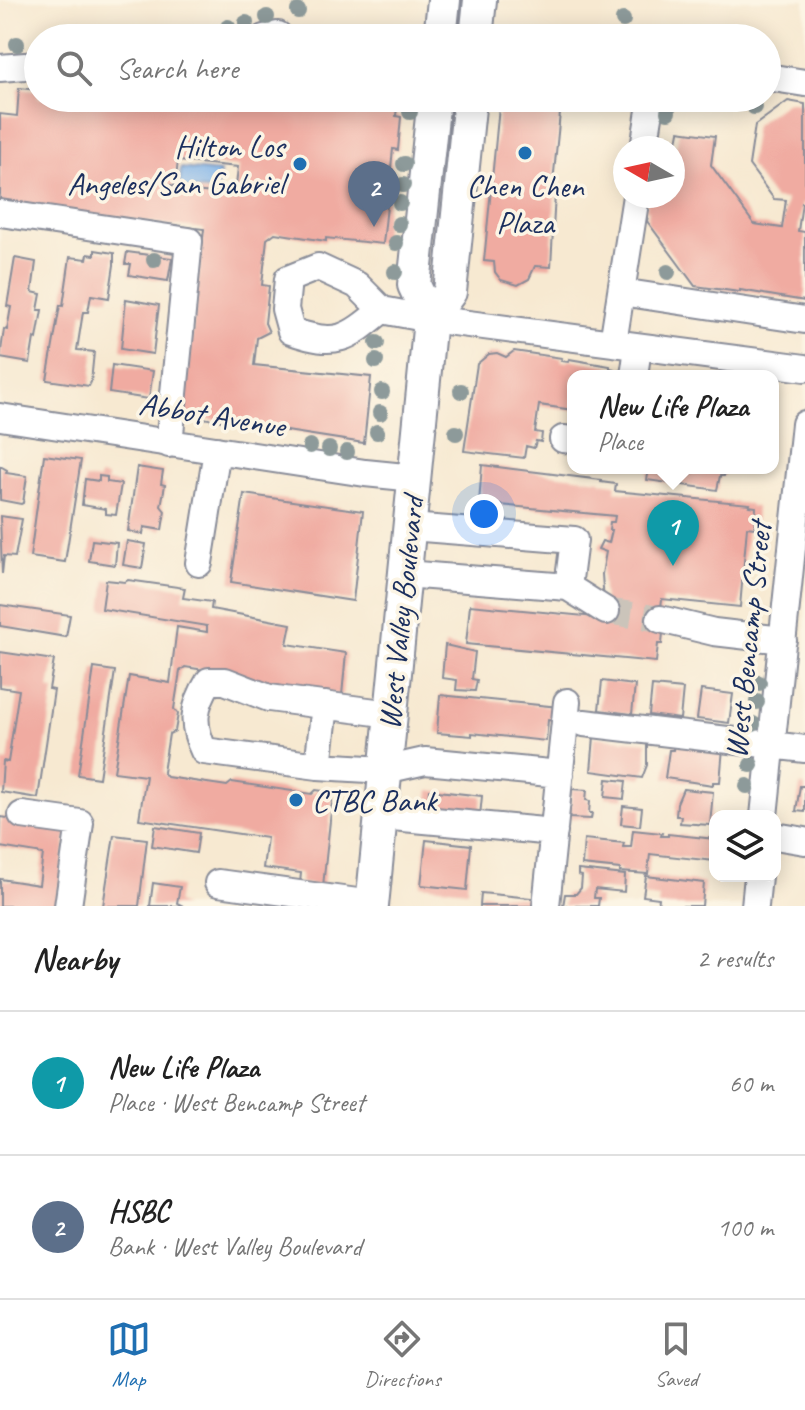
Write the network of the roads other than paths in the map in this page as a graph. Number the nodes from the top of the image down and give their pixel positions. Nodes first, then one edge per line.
1 (444, 0) edge
2 (480, 0) edge
3 (441, 24) edge
4 (481, 24) edge
5 (24, 66) edge
6 (0, 68) edge
7 (781, 79) edge
8 (805, 83) edge
9 (433, 112) edge
10 (469, 112) edge
11 (650, 112) edge
12 (646, 136) edge
13 (634, 208) edge
14 (0, 213) edge
15 (621, 292) junction
16 (382, 310) dead end
17 (430, 319) junction
18 (805, 320) edge
19 (625, 346) junction
20 (805, 368) edge
21 (632, 370) edge
22 (0, 417) edge
23 (805, 424) edge
24 (169, 444) junction
25 (217, 450) junction
26 (415, 478) junction
27 (410, 527) junction
28 (199, 563) dead end
29 (405, 574) junction
30 (568, 587) junction
31 (606, 611) tunnel mouth
32 (660, 619) tunnel mouth
33 (783, 640) junction
34 (567, 702) dead end
35 (325, 705) junction
36 (391, 714) junction
37 (584, 723) dead end
38 (772, 745) junction
39 (805, 749) edge
40 (318, 766) junction
41 (385, 770) junction
42 (560, 774) junction
43 (765, 810) edge
44 (22, 815) dead end
45 (381, 816) junction
46 (554, 832) junction
47 (781, 837) edge
48 (805, 841) edge
49 (757, 882) edge
50 (218, 883) dead end
51 (372, 905) edge
52 (68, 906) edge
53 (546, 906) edge
54 (755, 906) edge

1 - 3 main road
2 - 4 main road
5 - 6 street
7 - 8 street
9 - 17 main road, West Valley Boulevard
10 - 17 main road, West Valley Boulevard
11 - 12 street
13 - 15 street
14 - 24 street
15 - 18 street
15 - 19 street
16 - 17 street
17 - 19 street
17 - 26 main road, West Valley Boulevard
19 - 20 street
19 - 21 street
22 - 24 street, Abbot Avenue
23 - 33 street, West Bencamp Street
24 - 25 street, Abbot Avenue
25 - 26 street, Abbot Avenue
25 - 28 street
26 - 27 main road, West Valley Boulevard
27 - 29 main road, West Valley Boulevard
27 - 30 street
29 - 30 street
29 - 36 main road, West Valley Boulevard
30 - 31 street
32 - 33 street
33 - 38 street, West Bencamp Street
34 - 42 street
35 - 36 street
35 - 40 street
35 - 40 street
36 - 41 main road, West Valley Boulevard
37 - 38 street
38 - 39 street
38 - 43 street, West Bencamp Street
40 - 41 street
41 - 42 street
41 - 45 main road, West Valley Boulevard
42 - 46 street
44 - 52 street
45 - 46 street
45 - 51 main road, West Valley Boulevard
46 - 53 street
47 - 48 street
49 - 54 street
50 - 51 street

